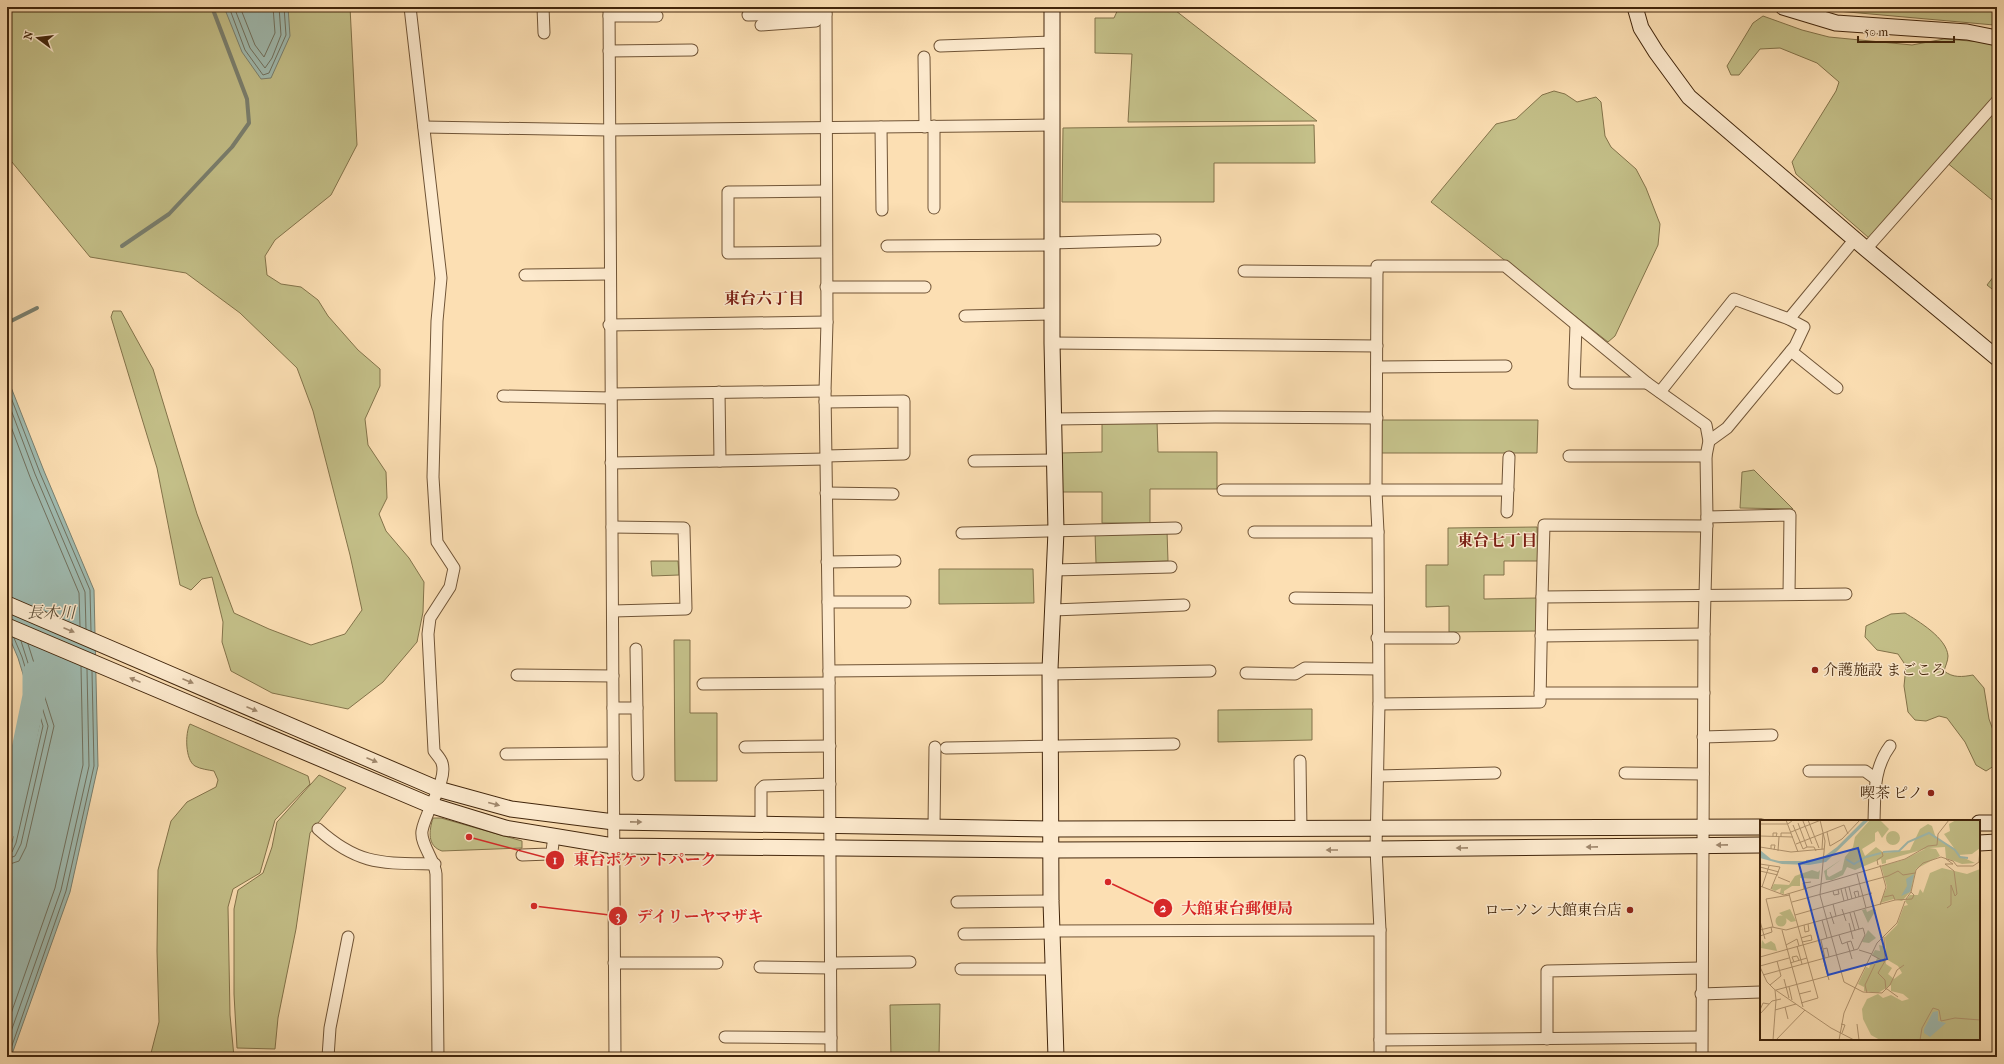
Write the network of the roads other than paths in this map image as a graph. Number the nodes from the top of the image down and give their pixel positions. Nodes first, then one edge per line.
1 (410, 7) edge
2 (543, 7) edge
3 (1052, 7) edge
4 (1635, 7) edge
5 (1783, 7) edge
6 (609, 12) edge
7 (748, 14) dead end
8 (826, 14) edge
9 (657, 16) dead end
10 (761, 25) dead end
11 (544, 33) dead end
12 (1997, 38) edge
13 (1052, 42) junction
14 (940, 46) dead end
15 (692, 50) dead end
16 (609, 52) junction
17 (924, 57) dead end
18 (1997, 101) edge
19 (1052, 125) junction
20 (424, 127) junction
21 (881, 127) junction
22 (929, 127) junction
23 (826, 128) junction
24 (609, 130) junction
25 (826, 191) junction
26 (934, 208) dead end
27 (882, 210) dead end
28 (1855, 239) junction
29 (1155, 240) dead end
30 (1052, 244) junction
31 (887, 246) dead end
32 (1866, 249) junction
33 (826, 252) junction
34 (1244, 271) dead end
35 (1377, 272) junction
36 (610, 274) junction
37 (525, 275) dead end
38 (826, 287) junction
39 (924, 287) dead end
40 (1052, 314) junction
41 (965, 316) dead end
42 (1789, 319) junction
43 (827, 322) junction
44 (609, 325) junction
45 (1576, 325) junction
46 (1052, 343) junction
47 (1377, 346) junction
48 (1791, 351) junction
49 (1997, 358) edge
50 (1506, 366) dead end
51 (1377, 367) junction
52 (1647, 383) junction
53 (1837, 388) dead end
54 (719, 392) junction
55 (1660, 392) junction
56 (503, 396) dead end
57 (611, 396) junction
58 (825, 396) junction
59 (1376, 418) junction
60 (1054, 419) junction
61 (1709, 441) junction
62 (1569, 456) dead end
63 (1706, 456) junction
64 (826, 457) junction
65 (1509, 457) dead end
66 (1054, 460) junction
67 (720, 461) junction
68 (974, 461) dead end
69 (611, 463) junction
70 (1223, 490) dead end
71 (1508, 490) junction
72 (1376, 491) junction
73 (826, 493) junction
74 (893, 494) dead end
75 (1507, 512) dead end
76 (1707, 521) junction
77 (612, 527) junction
78 (1176, 528) dead end
79 (1056, 531) junction
80 (1254, 532) dead end
81 (1378, 532) junction
82 (962, 533) dead end
83 (895, 561) dead end
84 (827, 562) junction
85 (1171, 568) dead end
86 (1054, 570) junction
87 (1705, 594) junction
88 (1789, 594) junction
89 (1846, 594) dead end
90 (1542, 597) junction
91 (1295, 598) dead end
92 (1378, 599) junction
93 (828, 602) junction
94 (905, 602) dead end
95 (7, 604) edge
96 (1184, 605) dead end
97 (1053, 610) junction
98 (613, 611) junction
99 (7, 626) edge
100 (1704, 634) junction
101 (1541, 636) junction
102 (1377, 638) junction
103 (1454, 638) dead end
104 (636, 649) dead end
105 (1378, 669) junction
106 (829, 671) junction
107 (1051, 671) junction
108 (1210, 671) dead end
109 (1246, 673) dead end
110 (517, 675) dead end
111 (613, 676) junction
112 (829, 683) junction
113 (704, 684) dead end
114 (1540, 693) junction
115 (1704, 693) junction
116 (1379, 704) junction
117 (613, 708) junction
118 (637, 708) junction
119 (1772, 735) dead end
120 (1703, 737) junction
121 (1174, 744) dead end
122 (1051, 745) junction
123 (830, 746) junction
124 (1890, 746) dead end
125 (745, 747) dead end
126 (613, 753) junction
127 (506, 754) dead end
128 (1300, 761) dead end
129 (1809, 771) dead end
130 (1625, 773) dead end
131 (1495, 774) dead end
132 (1703, 774) junction
133 (638, 775) dead end
134 (1378, 776) junction
135 (1876, 779) junction
136 (830, 784) junction
137 (438, 789) junction
138 (430, 805) junction
139 (1874, 820) edge
140 (614, 822) junction
141 (1980, 823) edge
142 (1997, 823) edge
143 (761, 824) junction
144 (830, 825) junction
145 (934, 827) junction
146 (1760, 827) edge
147 (1703, 828) junction
148 (318, 829) dead end
149 (1051, 830) junction
150 (1301, 830) junction
151 (1377, 830) junction
152 (554, 836) junction
153 (1997, 842) edge
154 (1980, 843) edge
155 (1703, 845) junction
156 (1760, 845) edge
157 (613, 846) junction
158 (830, 848) junction
159 (1376, 849) junction
160 (1051, 850) junction
161 (522, 855) dead end
162 (435, 864) junction
163 (1051, 901) junction
164 (957, 902) dead end
165 (1380, 930) junction
166 (1052, 932) junction
167 (964, 934) dead end
168 (348, 937) dead end
169 (910, 962) dead end
170 (614, 963) junction
171 (717, 963) dead end
172 (831, 966) junction
173 (760, 967) dead end
174 (1701, 968) junction
175 (961, 969) dead end
176 (1053, 969) junction
177 (1760, 992) edge
178 (1701, 994) junction
179 (725, 1037) dead end
180 (1701, 1037) junction
181 (831, 1038) junction
182 (1547, 1039) junction
183 (1380, 1040) junction
184 (328, 1057) edge
185 (438, 1057) edge
186 (614, 1057) edge
187 (831, 1057) edge
188 (1056, 1057) edge
189 (1380, 1057) edge
190 (1702, 1057) edge

1 - 20 street
2 - 11 street
3 - 13 street
4 - 28 street
5 - 12 street
6 - 9 street
6 - 16 street
7 - 8 street
8 - 10 street
8 - 23 street
13 - 14 street
13 - 19 street
15 - 16 street
16 - 24 street
17 - 22 street
18 - 32 street
19 - 22 street
19 - 30 street
20 - 24 street
20 - 137 street
21 - 22 street
21 - 23 street
21 - 27 street
22 - 26 street
23 - 24 street
23 - 25 street
24 - 36 street
25 - 33 street
25 - 33 street
28 - 32 street
28 - 42 street
29 - 30 street
30 - 31 street
30 - 40 street
32 - 49 street
33 - 38 street
34 - 35 street
35 - 45 street
35 - 47 street
36 - 37 street
36 - 44 street
38 - 39 street
38 - 43 street
40 - 41 street
40 - 46 street
42 - 48 street
42 - 55 street
43 - 44 street
43 - 58 street
44 - 57 street
45 - 52 street
45 - 52 street
46 - 47 street
46 - 60 street
47 - 51 street
48 - 53 street
48 - 61 street
50 - 51 street
51 - 59 street
52 - 55 street
54 - 57 street
54 - 58 street
54 - 67 street
55 - 61 street
56 - 57 street
57 - 69 street
58 - 64 street
58 - 64 street
59 - 60 street
59 - 72 street
60 - 66 street
61 - 63 street
62 - 63 street
63 - 76 street
64 - 67 street
64 - 73 street
65 - 71 street
66 - 68 street
66 - 79 street
67 - 69 street
69 - 77 street
70 - 72 street
71 - 72 street
71 - 75 street
72 - 81 street
73 - 74 street
73 - 84 street
76 - 87 street
76 - 88 street
76 - 90 street
77 - 98 street
77 - 98 street
78 - 79 street
79 - 82 street
79 - 86 street
80 - 81 street
81 - 92 street
83 - 84 street
84 - 93 street
85 - 86 street
86 - 97 street
87 - 88 street
87 - 90 street
87 - 100 street
88 - 89 street
90 - 101 street
91 - 92 street
92 - 102 street
93 - 94 street
93 - 106 street
95 -> 137 street
96 - 97 street
97 - 107 street
98 - 111 street
138 -> 99 street
100 - 101 street
100 - 115 street
101 - 114 street
102 - 103 street
102 - 105 street
104 - 118 street
105 - 109 street
105 - 116 street
106 - 107 street
106 - 112 street
107 - 108 street
107 - 122 street
110 - 111 street
111 - 117 street
112 - 113 street
112 - 123 street
114 - 115 street
114 - 116 street
115 - 120 street
116 - 134 street
117 - 118 street
117 - 126 street
118 - 133 street
119 - 120 street
120 - 132 street
121 - 122 street
122 - 145 street
122 - 149 street
123 - 125 street
123 - 136 street
124 - 135 street
126 - 127 street
126 - 140 street
128 - 150 street
129 - 135 street
130 - 132 street
131 - 134 street
132 - 147 street
134 - 151 street
135 - 139 street
136 - 143 street
136 - 144 street
137 - 138 street
137 -> 140 street
138 - 152 street
138 - 162 street
140 -> 143 street
140 - 157 street
141 - 142 street
143 - 144 street
144 - 145 street
144 - 158 street
145 - 149 street
146 - 147 street
147 - 151 street
147 - 155 street
148 - 162 street
149 - 150 street
149 - 160 street
150 - 151 street
151 - 159 street
152 - 157 street
152 - 161 street
153 - 154 street
156 -> 155 street
155 -> 159 street
155 - 174 street
157 - 158 street
157 - 170 street
158 - 160 street
158 - 172 street
159 -> 160 street
159 - 165 street
160 - 163 street
162 - 185 street
163 - 164 street
163 - 166 street
165 - 166 street
165 - 183 street
166 - 167 street
166 - 176 street
168 - 184 street
169 - 172 street
170 - 171 street
170 - 186 street
172 - 173 street
172 - 181 street
174 - 178 street
174 - 182 street
175 - 176 street
176 - 188 street
177 - 178 street
178 - 180 street
179 - 181 street
180 - 182 street
180 - 190 street
181 - 187 street
182 - 183 street
183 - 189 street

